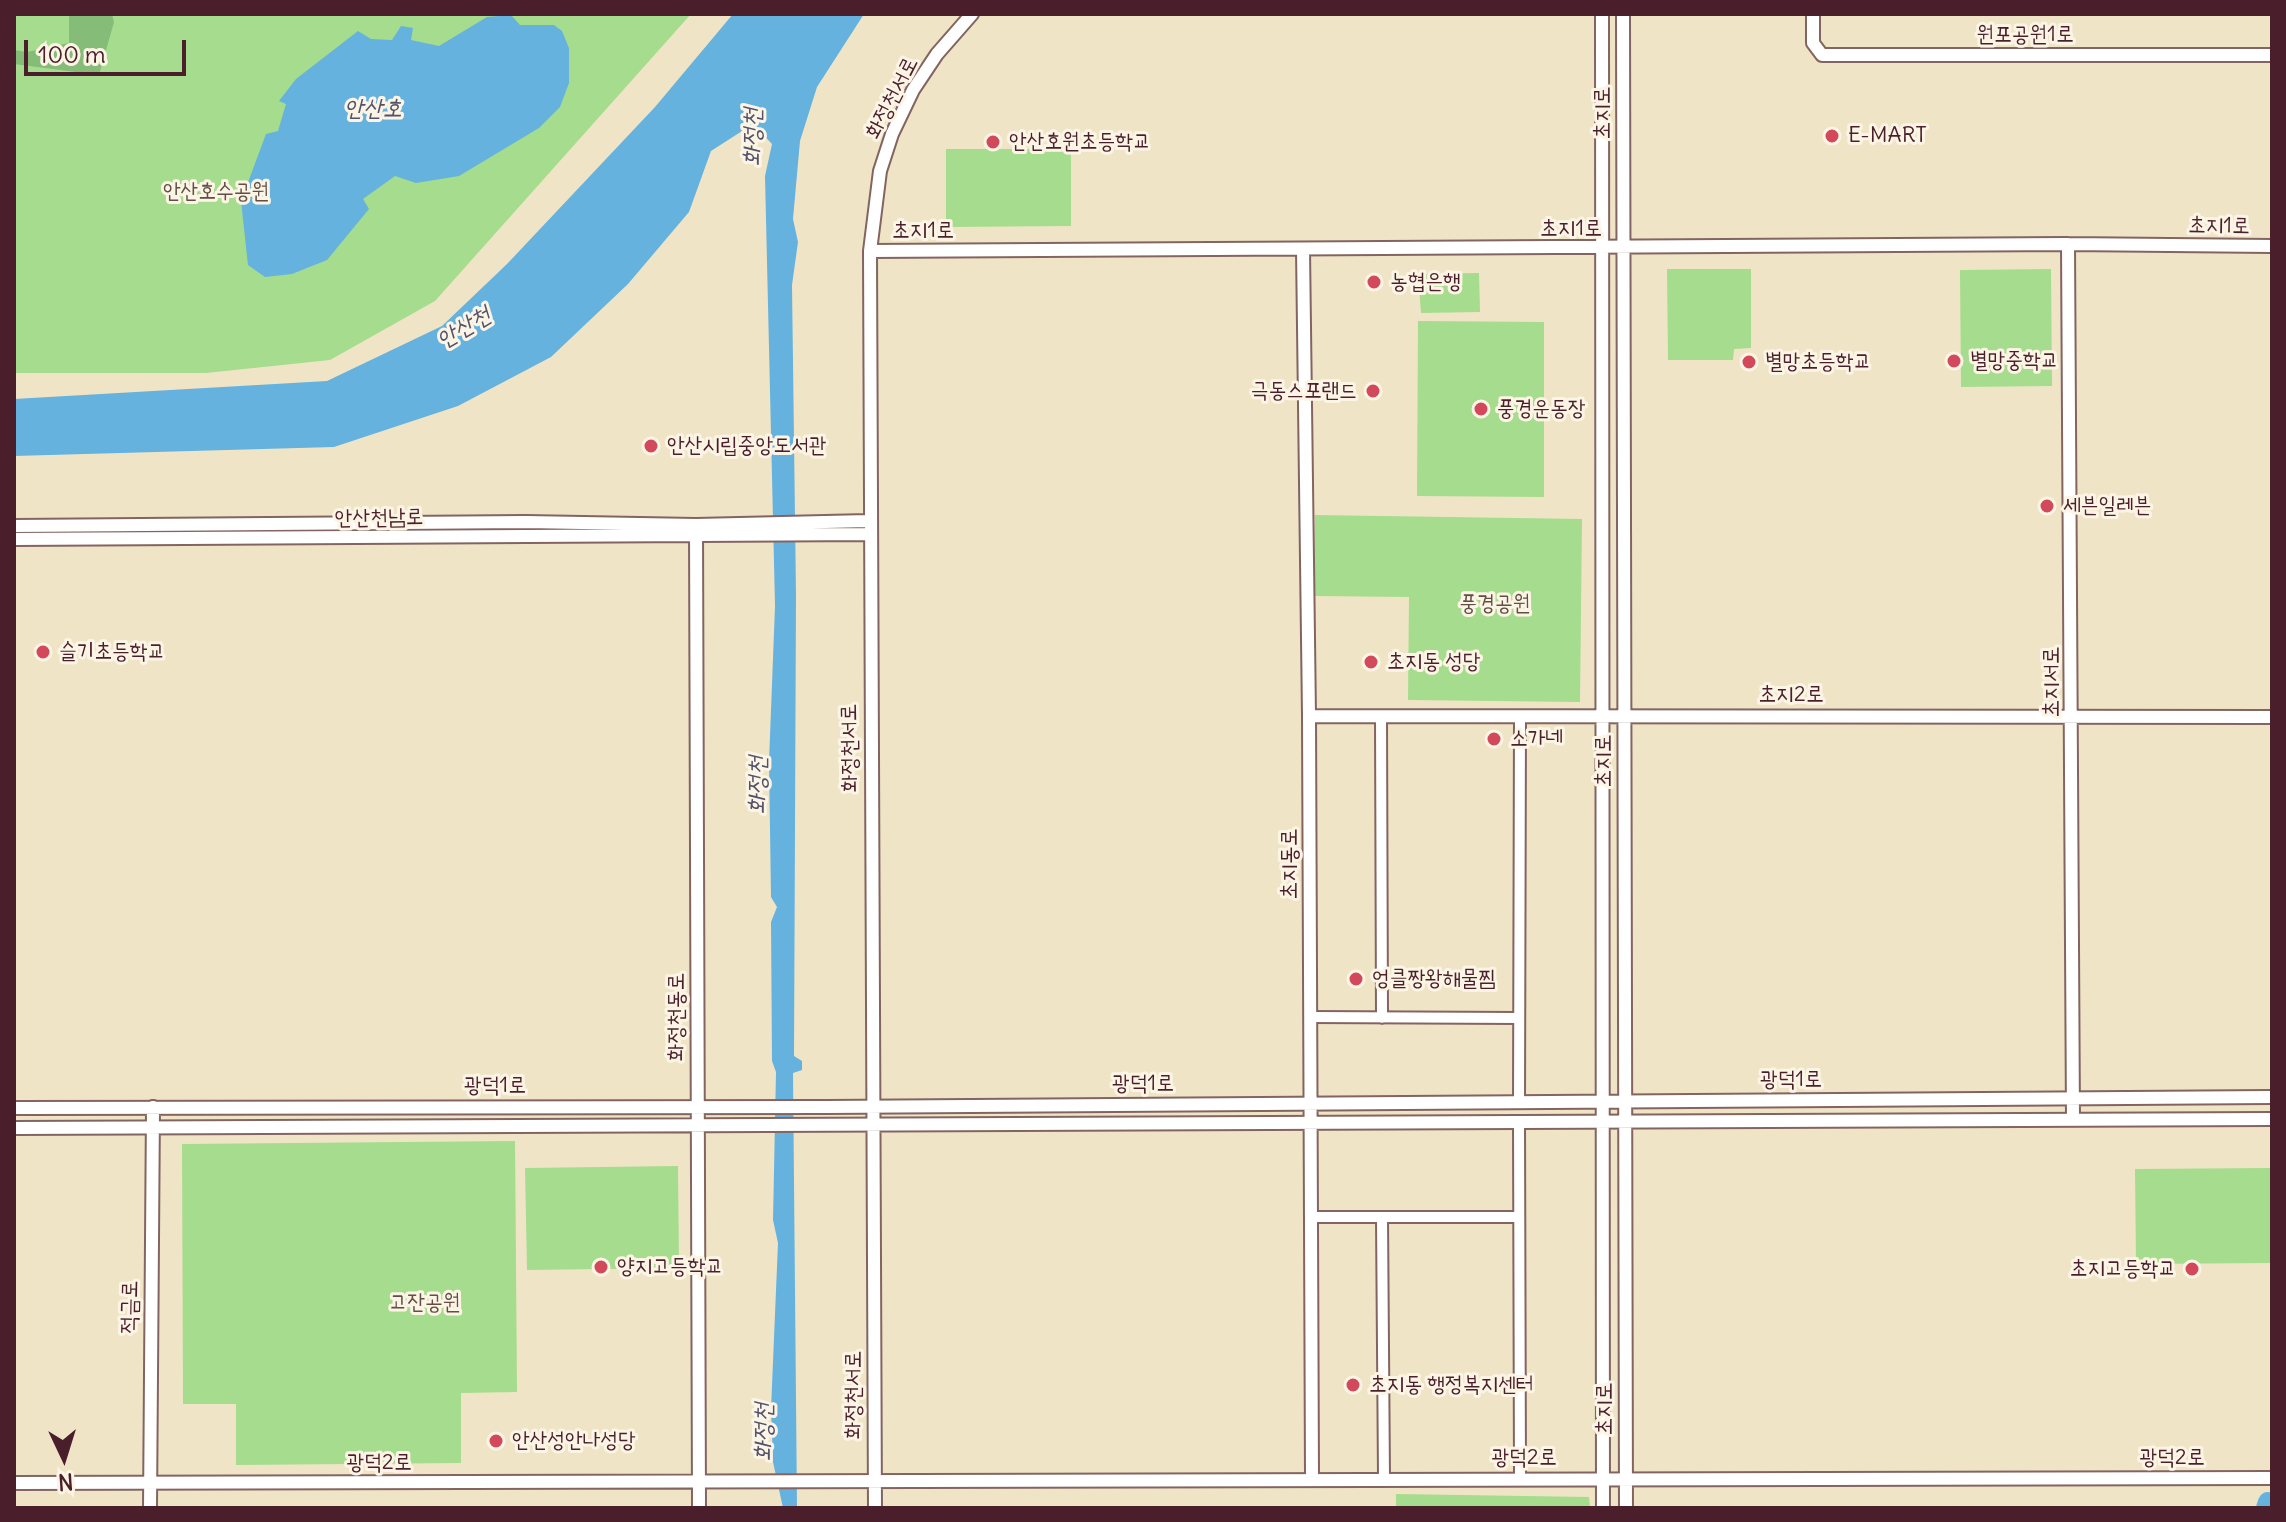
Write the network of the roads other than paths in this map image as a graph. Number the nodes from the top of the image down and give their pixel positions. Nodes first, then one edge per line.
1 (972, 14) edge
2 (1602, 14) edge
3 (1623, 14) edge
4 (1813, 14) edge
5 (2272, 55) edge
6 (2068, 244) junction
7 (2272, 246) edge
8 (1303, 249) junction
9 (1602, 249) junction
10 (1623, 249) junction
11 (870, 251) junction
12 (14, 526) edge
13 (869, 527) junction
14 (697, 530) junction
15 (14, 539) edge
16 (1603, 715) junction
17 (2072, 715) junction
18 (1309, 716) junction
19 (1381, 716) junction
20 (1520, 716) junction
21 (1623, 716) junction
22 (2272, 717) edge
23 (1310, 1017) junction
24 (1382, 1018) junction
25 (1519, 1018) junction
26 (2272, 1097) edge
27 (2072, 1099) junction
28 (1603, 1101) junction
29 (1626, 1101) junction
30 (1519, 1102) junction
31 (1311, 1103) junction
32 (698, 1105) junction
33 (873, 1106) junction
34 (153, 1107) junction
35 (14, 1108) edge
36 (2272, 1119) edge
37 (2073, 1120) junction
38 (1519, 1123) junction
39 (1603, 1123) junction
40 (1626, 1123) junction
41 (1311, 1124) junction
42 (698, 1127) junction
43 (873, 1127) junction
44 (14, 1128) edge
45 (153, 1128) junction
46 (1310, 1217) junction
47 (1382, 1217) junction
48 (1519, 1217) junction
49 (1312, 1478) junction
50 (1384, 1478) junction
51 (1520, 1478) junction
52 (1603, 1478) junction
53 (1625, 1478) junction
54 (2272, 1478) edge
55 (874, 1479) junction
56 (150, 1482) junction
57 (699, 1482) junction
58 (14, 1483) edge
59 (150, 1508) edge
60 (699, 1508) edge
61 (875, 1508) edge
62 (1603, 1508) edge
63 (1626, 1508) edge

1 - 11 street, 화정천서로
2 - 9 street, 초지로
3 - 10 street, 초지로
4 - 5 street, 원포공원1로
6 - 7 street, 초지1로
6 - 10 street, 초지1로
6 - 17 street, 초지서로
8 - 9 street, 초지1로
8 - 11 street, 초지1로
8 - 18 street, 초지동로
9 - 10 street, 초지1로
9 - 16 street, 초지로
10 - 21 street, 초지로
11 - 13 street, 화정천서로
12 - 14 street, 안산천남로
13 - 14 street, 안산천남로
13 - 33 street, 화정천서로
14 - 15 street, 안산천남로
14 - 32 street, 화정천동로
16 - 20 street, 초지2로
16 - 21 street, 초지2로
16 - 28 street, 초지로
17 - 21 street, 초지2로
17 - 22 street, 초지2로
17 - 27 street, 초지서로
18 - 19 street, 초지2로
18 - 23 street, 초지동로
19 - 20 street, 초지2로
19 - 24 street
20 - 25 street
21 - 29 street, 초지로
23 - 24 street
23 - 31 street, 초지동로
24 - 25 street
25 - 30 street
26 - 27 street, 광덕1로
27 - 29 street, 광덕1로
27 - 37 street, 초지서로
28 - 29 street, 광덕1로
28 - 30 street, 광덕1로
28 - 39 street, 초지로
29 - 40 street, 초지로
30 - 31 street, 광덕1로
31 - 33 street, 광덕1로
31 - 41 street, 초지동로
32 - 33 street, 광덕1로
32 - 34 street, 광덕1로
32 - 42 street, 화정천동로
33 - 43 street, 화정천서로
34 - 35 street, 광덕1로
34 - 45 street, 적금로
36 - 37 street, 광덕1로
37 - 40 street, 광덕1로
38 - 39 street, 광덕1로
38 - 41 street, 광덕1로
38 - 48 street
39 - 40 street, 광덕1로
39 - 52 street, 초지로
40 - 53 street, 초지로
41 - 43 street, 광덕1로
41 - 46 street, 초지동로
42 - 43 street, 광덕1로
42 - 45 street, 광덕1로
42 - 57 street, 화정천동로
43 - 55 street, 화정천서로
44 - 45 street, 광덕1로
45 - 56 street, 적금로
46 - 47 street
46 - 49 street, 초지동로
47 - 48 street
47 - 50 street
48 - 51 street
49 - 50 street, 광덕2로
49 - 55 street, 광덕2로
50 - 51 street, 광덕2로
51 - 52 street, 광덕2로
52 - 53 street, 광덕2로
52 - 62 street, 초지로
53 - 54 street, 광덕2로
53 - 63 street, 초지로
55 - 57 street, 광덕2로
55 - 61 street, 화정천서로
56 - 57 street, 광덕2로
56 - 58 street, 광덕2로
56 - 59 street, 적금로
57 - 60 street, 화정천동로

